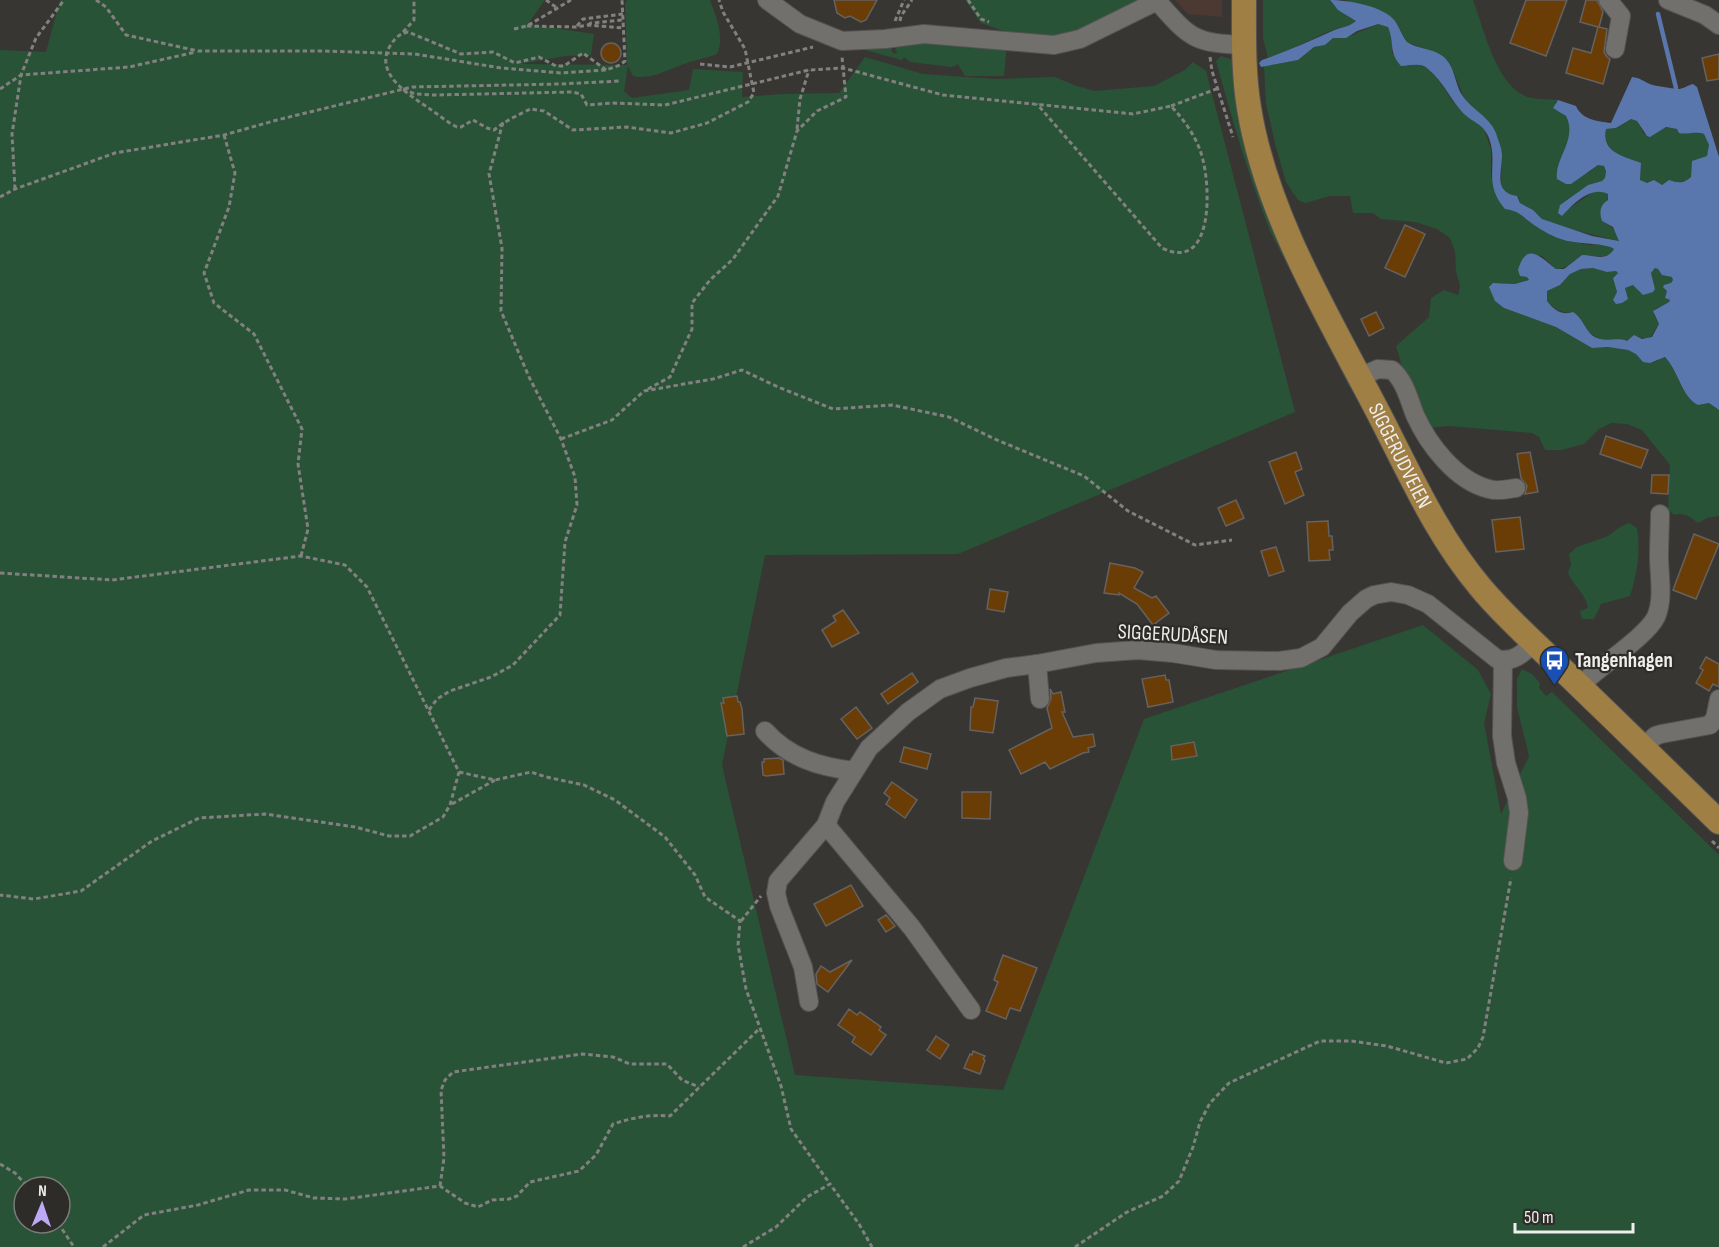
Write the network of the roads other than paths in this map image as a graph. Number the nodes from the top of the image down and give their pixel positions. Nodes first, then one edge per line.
1 (767, 0) edge
2 (1244, 0) edge
3 (1608, 0) edge
4 (1668, 0) edge
5 (1156, 1) edge
6 (1710, 13) edge
7 (1244, 45) junction
8 (1615, 49) dead end
9 (1360, 377) junction
10 (1516, 488) dead end
11 (1660, 514) dead end
12 (1534, 642) junction
13 (1503, 660) junction
14 (1036, 664) junction
15 (1580, 686) junction
16 (1040, 699) dead end
17 (1719, 699) edge
18 (765, 731) dead end
19 (1643, 748) junction
20 (854, 771) junction
21 (1719, 822) edge
22 (826, 825) junction
23 (1513, 861) road end
24 (809, 1002) dead end
25 (971, 1010) dead end

1 - 5 street
2 - 7 main road, SIGGERUDVEIEN
3 - 8 street
4 - 6 street
5 - 7 street
7 - 9 main road, SIGGERUDVEIEN
9 - 10 street
9 - 12 main road, SIGGERUDVEIEN
11 - 15 street
12 - 13 street
12 - 15 main road, SIGGERUDVEIEN
13 - 14 street, SIGGERUDÅSEN
13 - 23 street
14 - 16 street
14 - 20 street, SIGGERUDÅSEN
15 - 19 main road, SIGGERUDVEIEN
17 - 19 street
18 - 20 street
19 - 21 main road, SIGGERUDVEIEN
20 - 22 street, SIGGERUDÅSEN
22 - 24 street, SIGGERUDÅSEN
22 - 25 street

